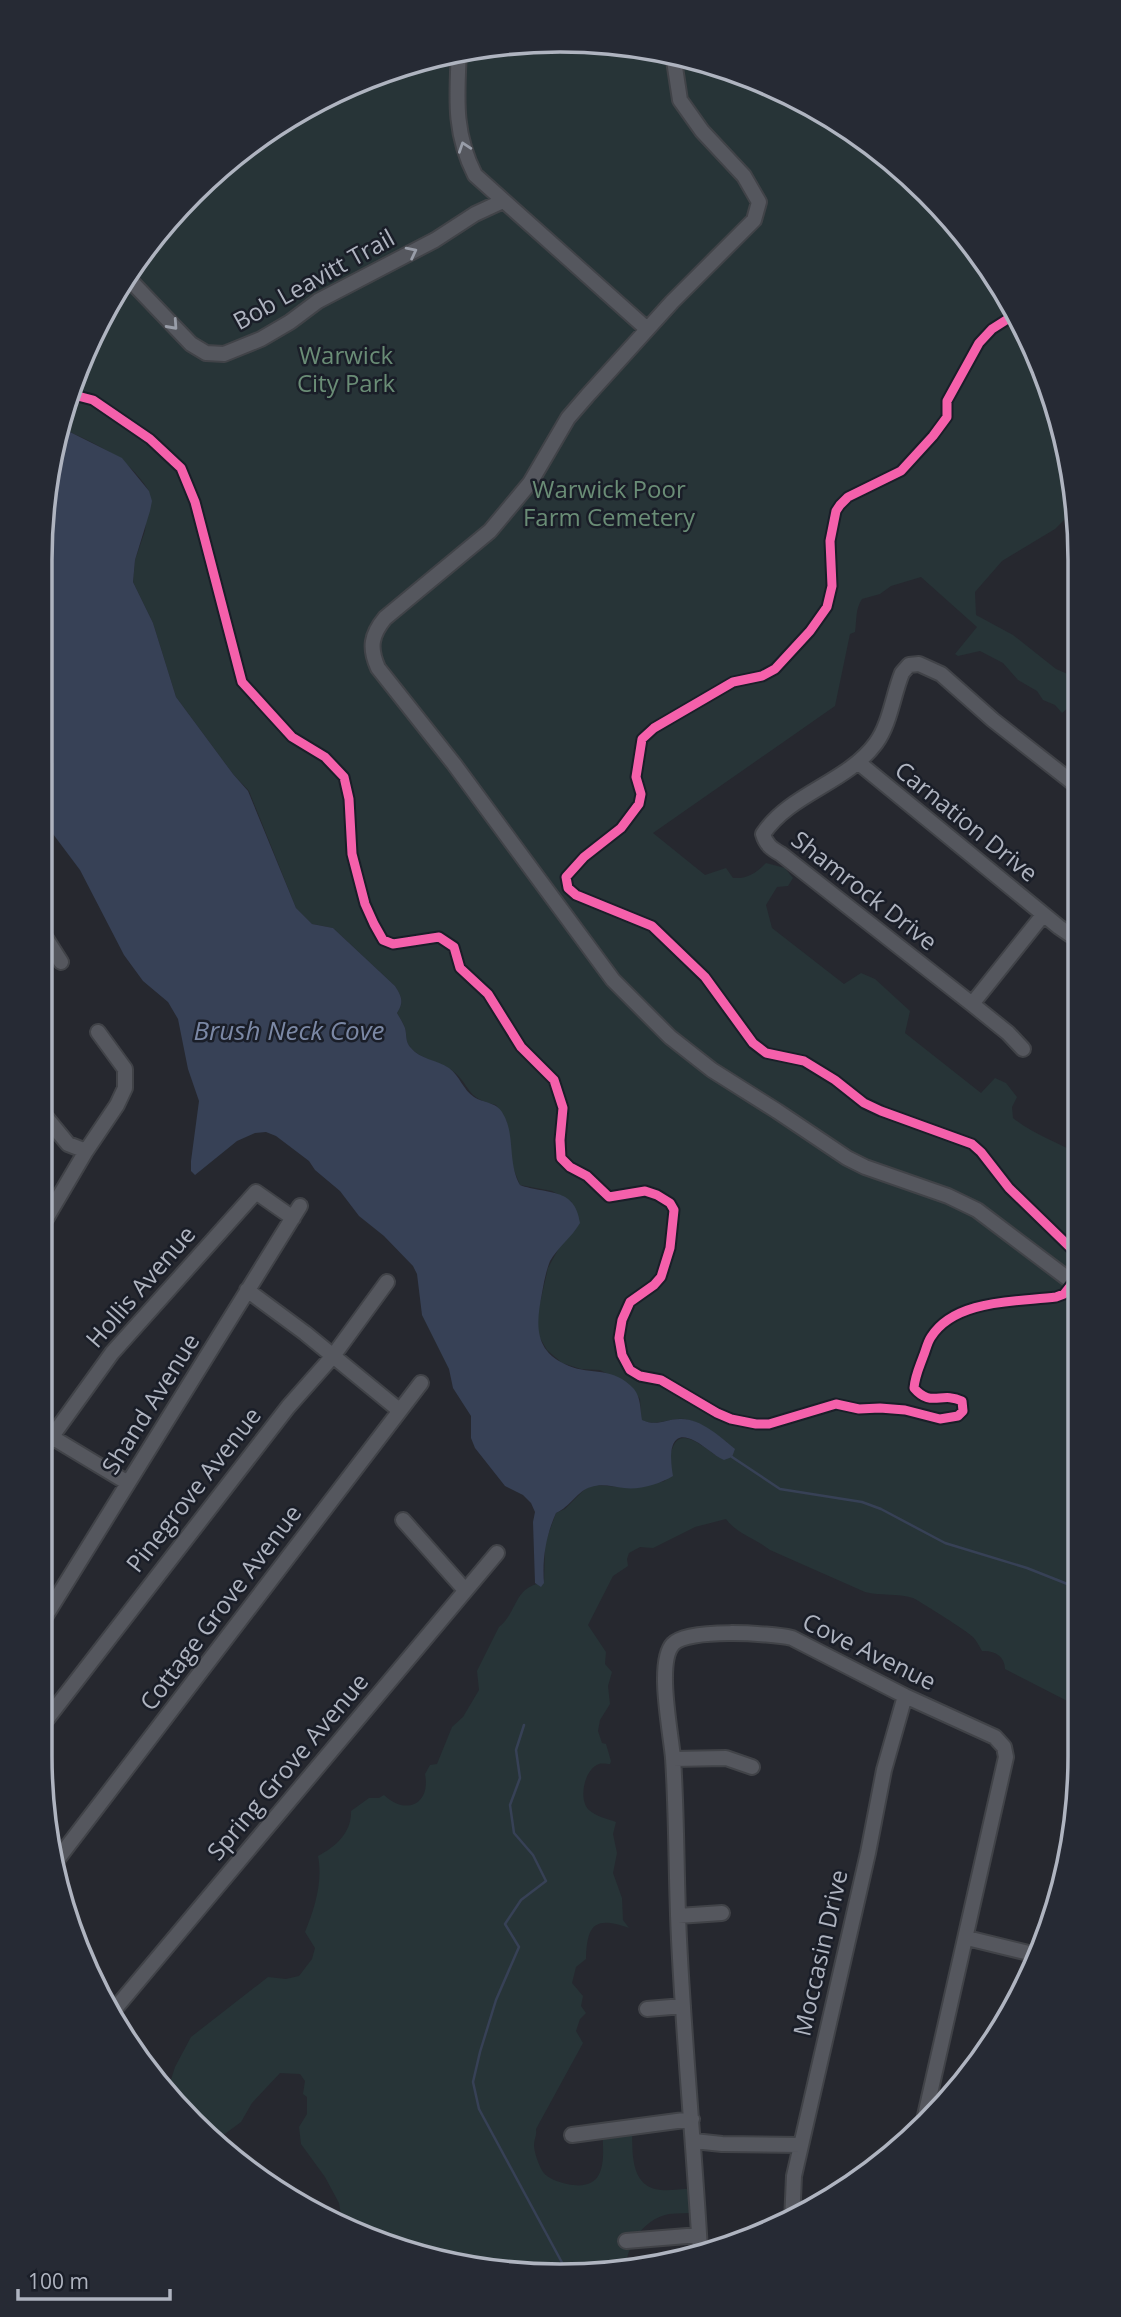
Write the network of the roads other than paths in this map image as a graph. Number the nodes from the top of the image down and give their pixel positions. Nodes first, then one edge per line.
1 (458, 63) edge
2 (675, 66) edge
3 (503, 201) junction
4 (134, 284) edge
5 (647, 329) junction
6 (859, 763) junction
7 (1068, 779) edge
8 (1043, 915) junction
9 (1068, 933) edge
10 (52, 948) edge
11 (61, 962) dead end
12 (972, 1004) junction
13 (99, 1032) dead end
14 (1023, 1049) dead end
15 (52, 1125) edge
16 (86, 1151) junction
17 (52, 1209) edge
18 (296, 1212) joint
19 (1068, 1279) edge
20 (387, 1282) dead end
21 (247, 1290) junction
22 (332, 1356) junction
23 (421, 1383) dead end
24 (399, 1410) junction
25 (52, 1426) edge
26 (52, 1437) edge
27 (128, 1483) junction
28 (403, 1520) dead end
29 (497, 1552) dead end
30 (465, 1590) junction
31 (52, 1606) edge
32 (905, 1696) junction
33 (52, 1712) edge
34 (673, 1759) junction
35 (752, 1767) dead end
36 (62, 1854) edge
37 (722, 1913) dead end
38 (678, 1916) junction
39 (967, 1938) junction
40 (1029, 1953) edge
41 (118, 2005) edge
42 (683, 2006) junction
43 (647, 2010) dead end
44 (927, 2108) edge
45 (692, 2119) junction
46 (572, 2136) dead end
47 (694, 2141) junction
48 (801, 2145) junction
49 (796, 2206) edge
50 (699, 2235) junction
51 (626, 2241) dead end
52 (700, 2245) edge

3 -> 1 street
2 - 5 street
4 -> 3 street, Bob Leavitt Trail
3 - 5 street
5 - 19 street
6 - 7 street, Shamrock Drive
6 - 8 street, Carnation Drive
6 - 12 street, Shamrock Drive
8 - 9 street, Carnation Drive
8 - 12 street
10 - 11 street
12 - 14 street, Shamrock Drive
13 - 16 street
15 - 16 street
16 - 17 street
18 - 21 street, Shand Avenue
18 - 25 street, Hollis Avenue
20 - 22 street, Pinegrove Avenue
21 - 22 street
21 - 27 street, Shand Avenue
22 - 24 street
22 - 33 street, Pinegrove Avenue
23 - 24 street, Cottage Grove Avenue
24 - 36 street, Cottage Grove Avenue
26 - 27 street
27 - 31 street, Shand Avenue
28 - 30 street
29 - 30 street, Spring Grove Avenue
30 - 41 street, Spring Grove Avenue
32 - 34 street, Cove Avenue
32 - 39 street, Cove Avenue
32 - 48 street, Moccasin Drive
34 - 35 street
34 - 38 street, Cove Avenue
37 - 38 street
38 - 42 street, Cove Avenue
39 - 40 street
39 - 44 street, Cove Avenue
42 - 43 street
42 - 45 street, Cove Avenue
45 - 46 street
45 - 47 street, Cove Avenue
47 - 48 street
47 - 50 street, Cove Avenue
48 - 49 street, Moccasin Drive
50 - 51 street
50 - 52 street, Cove Avenue

